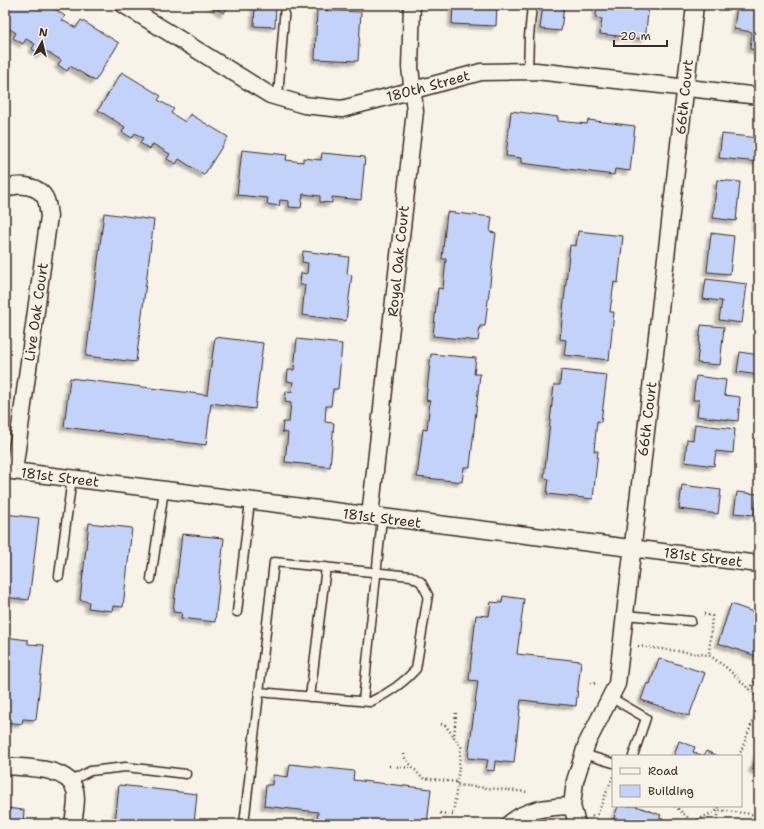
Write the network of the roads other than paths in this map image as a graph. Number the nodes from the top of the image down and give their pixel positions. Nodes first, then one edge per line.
1 (124, 5) edge
2 (285, 5) edge
3 (412, 5) edge
4 (532, 5) edge
5 (695, 5) edge
6 (528, 72) junction
7 (686, 87) junction
8 (412, 91) junction
9 (759, 96) edge
10 (278, 98) junction
11 (5, 190) edge
12 (10, 471) edge
13 (72, 478) junction
14 (164, 490) junction
15 (250, 501) junction
16 (376, 517) junction
17 (632, 548) junction
18 (759, 564) edge
19 (326, 567) junction
20 (376, 572) junction
21 (60, 576) dead end
22 (151, 579) dead end
23 (237, 612) dead end
24 (625, 615) junction
25 (691, 621) dead end
26 (259, 692) junction
27 (310, 697) junction
28 (610, 697) junction
29 (363, 701) junction
30 (583, 754) junction
31 (633, 755) edge
32 (612, 763) edge
33 (5, 766) edge
34 (186, 774) dead end
35 (71, 781) junction
36 (572, 806) junction
37 (582, 819) edge
38 (73, 824) edge
39 (244, 824) edge
40 (509, 824) edge

1 - 10 street, 180th Street
2 - 10 lane
3 - 8 street, Royal Oak Court
4 - 6 lane
5 - 7 street, 66th Court
6 - 7 street, 180th Street
6 - 8 street, 180th Street
7 - 9 street, 180th Street
7 - 17 street, 66th Court
8 - 10 street, 180th Street
8 - 16 street, Royal Oak Court
11 - 12 street, Live Oak Court
12 - 13 street, 181st Street
13 - 14 street, 181st Street
13 - 21 lane
14 - 15 street, 181st Street
14 - 22 lane
15 - 16 street, 181st Street
15 - 23 lane
16 - 17 street, 181st Street
16 - 20 lane
17 - 18 street, 181st Street
17 - 24 street, 66th Court
19 - 20 lane
19 - 26 lane
19 - 27 lane
20 - 29 lane
20 - 29 lane
24 - 25 lane
24 - 28 street, 66th Court
26 - 27 lane
26 - 39 lane
27 - 29 lane
28 - 30 street, 66th Court
28 - 31 lane
30 - 32 lane
30 - 36 street, 66th Court
33 - 35 street
34 - 35 lane
35 - 38 street
36 - 37 street, 66th Court
36 - 40 street

